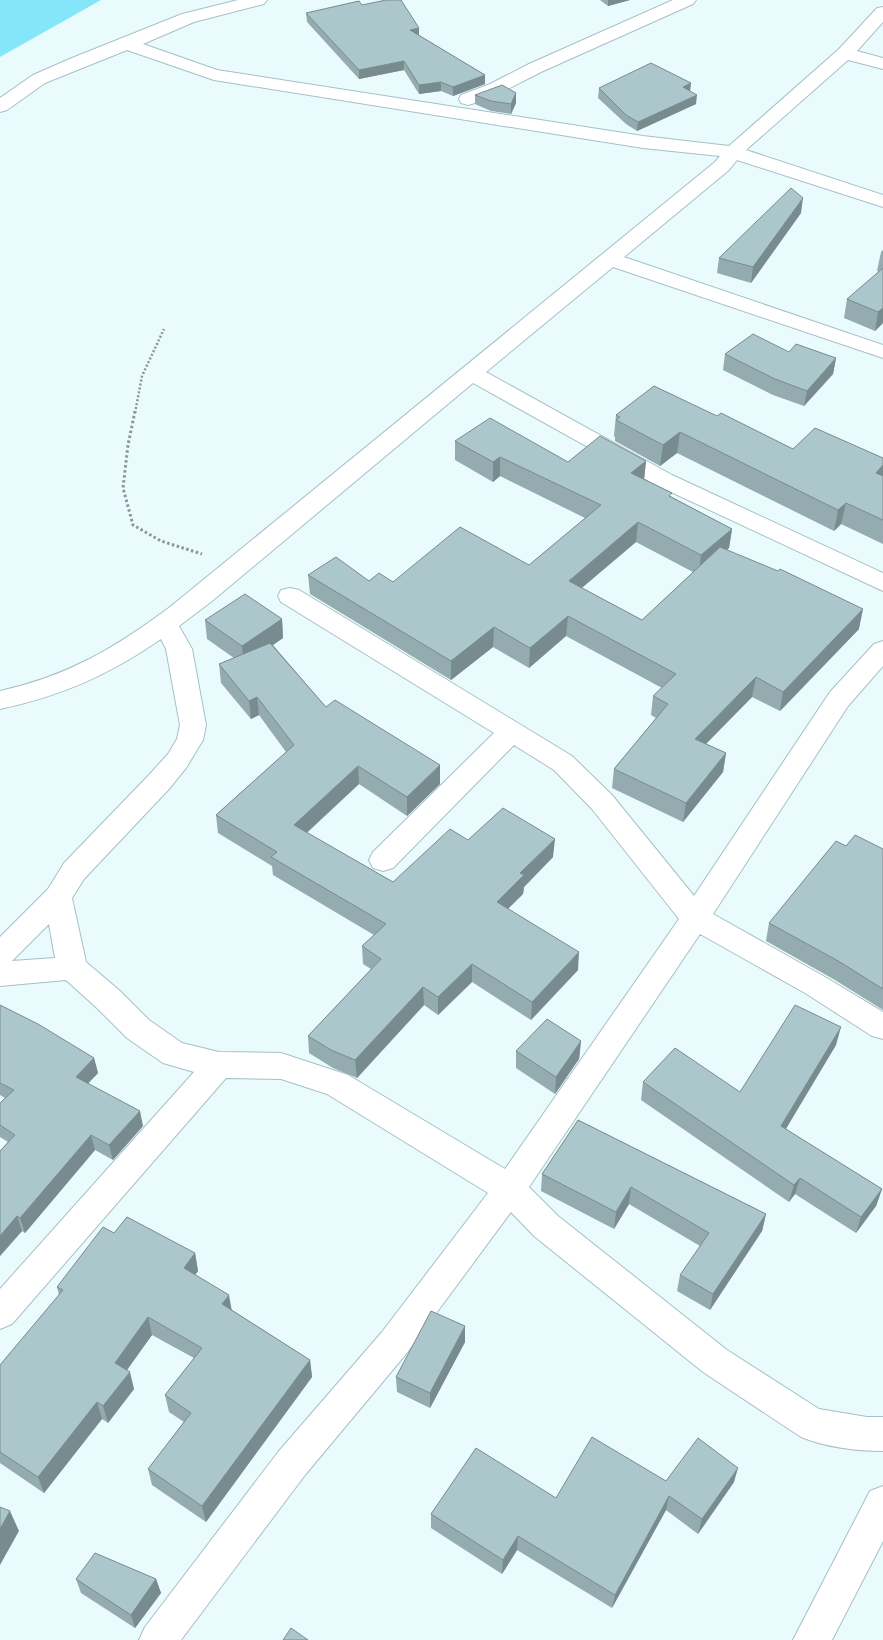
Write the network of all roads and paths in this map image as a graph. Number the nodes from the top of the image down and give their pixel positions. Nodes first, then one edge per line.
1 (258, 0) edge
2 (687, 0) edge
3 (883, 12) edge
4 (127, 44) junction
5 (845, 53) junction
6 (883, 64) edge
7 (0, 106) edge
8 (440, 110) junction
9 (733, 152) junction
10 (883, 201) edge
11 (609, 259) junction
12 (164, 329) dead end
13 (883, 352) edge
14 (470, 372) junction
15 (238, 566) junction
16 (883, 583) edge
17 (290, 596) dead end
18 (165, 624) junction
19 (883, 650) edge
20 (0, 700) edge
21 (510, 733) junction
22 (383, 860) dead end
23 (58, 897) junction
24 (695, 918) junction
25 (0, 955) edge
26 (72, 968) junction
27 (0, 974) edge
28 (883, 1027) edge
29 (219, 1065) junction
30 (510, 1189) junction
31 (0, 1313) edge
32 (883, 1434) edge
33 (883, 1504) edge
34 (158, 1640) edge
35 (812, 1640) edge

1 - 4 street
2 - 8 street
3 - 5 street
4 - 7 street
4 - 8 street
5 - 6 street
5 - 9 street
8 - 9 street
9 - 10 street
9 - 11 street
11 - 13 street
11 - 14 street
12 - 15 path
14 - 15 street
14 - 16 street
15 - 18 street
17 - 21 street
18 - 20 street
18 - 23 street
19 - 24 street
21 - 22 street
21 - 24 street
23 - 25 street
23 - 26 street
24 - 28 street
24 - 30 street
26 - 27 street
26 - 29 street
29 - 30 street
29 - 31 street
30 - 32 street
30 - 34 street
33 - 35 street

